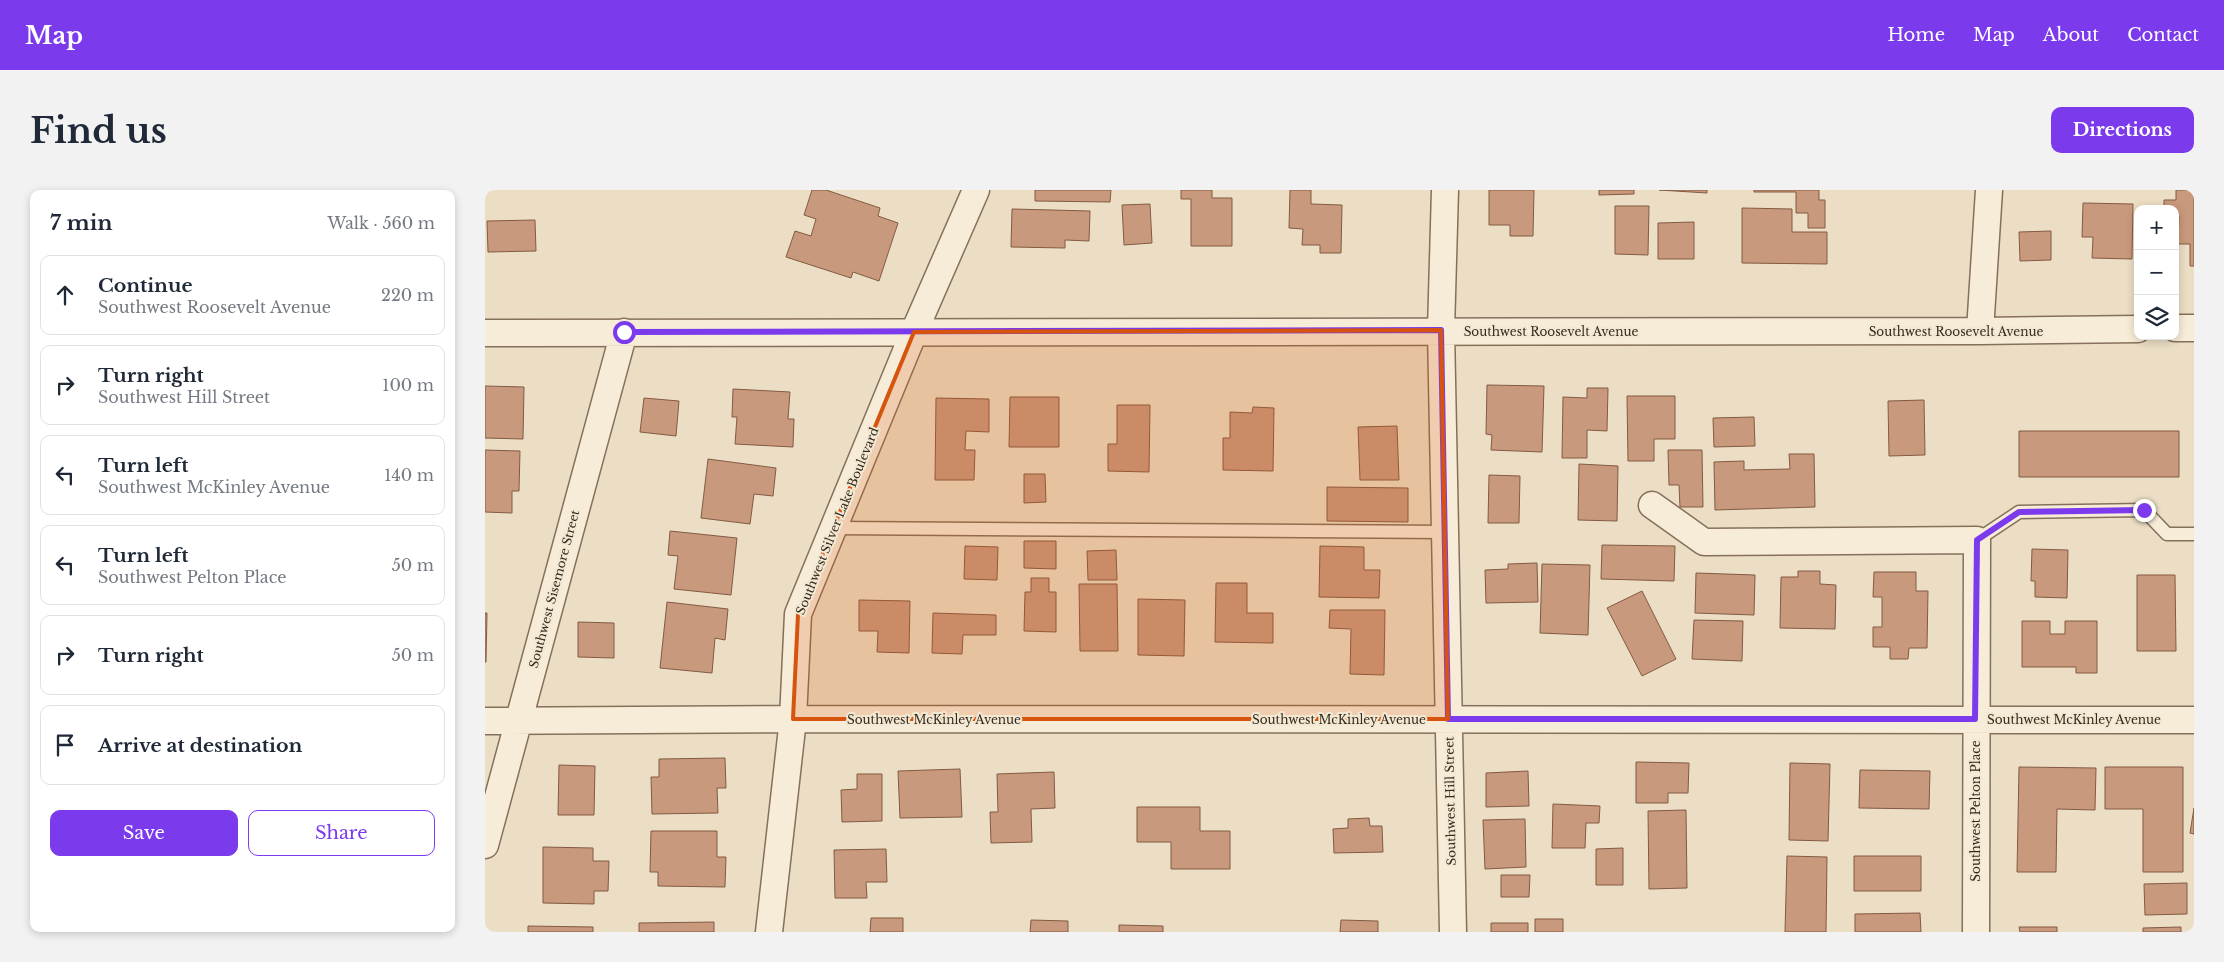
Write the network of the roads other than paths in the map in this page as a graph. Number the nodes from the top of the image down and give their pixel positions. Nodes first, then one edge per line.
1 (977, 190) edge
2 (1445, 190) edge
3 (1989, 190) edge
4 (2179, 328) edge
5 (2194, 328) edge
6 (2134, 329) edge
7 (1441, 330) junction
8 (1981, 331) junction
9 (624, 332) junction
10 (914, 332) junction
11 (485, 333) edge
12 (1652, 505) dead end
13 (833, 528) junction
14 (1445, 532) junction
15 (2194, 534) edge
16 (1977, 540) junction
17 (793, 719) junction
18 (1448, 719) junction
19 (1975, 719) junction
20 (2194, 720) edge
21 (485, 722) edge
22 (519, 722) junction
23 (485, 845) edge
24 (769, 932) edge
25 (1453, 932) edge
26 (1975, 932) edge

1 - 10 street, Southwest Silver Lake Boulevard
2 - 7 street, Southwest Hill Street
3 - 8 street
4 - 5 street
6 - 8 street, Southwest Roosevelt Avenue
7 - 8 street, Southwest Roosevelt Avenue
7 - 10 street, Southwest Roosevelt Avenue
7 - 14 street, Southwest Hill Street
9 - 10 street, Southwest Roosevelt Avenue
9 - 11 street, Southwest Roosevelt Avenue
9 - 22 street, Southwest Sisemore Street
10 - 13 street, Southwest Silver Lake Boulevard
12 - 16 street
13 - 14 lane
13 - 17 street, Southwest Silver Lake Boulevard
14 - 18 street, Southwest Hill Street
15 - 16 lane
16 - 19 street, Southwest Pelton Place
17 - 18 street, Southwest McKinley Avenue
17 - 22 street, Southwest McKinley Avenue
17 - 24 street, Southwest Silver Lake Boulevard
18 - 19 street, Southwest McKinley Avenue
18 - 25 street, Southwest Hill Street
19 - 20 street, Southwest McKinley Avenue
19 - 26 street, Southwest Pelton Place
21 - 22 street, Southwest McKinley Avenue
22 - 23 street, Southwest Sisemore Street

